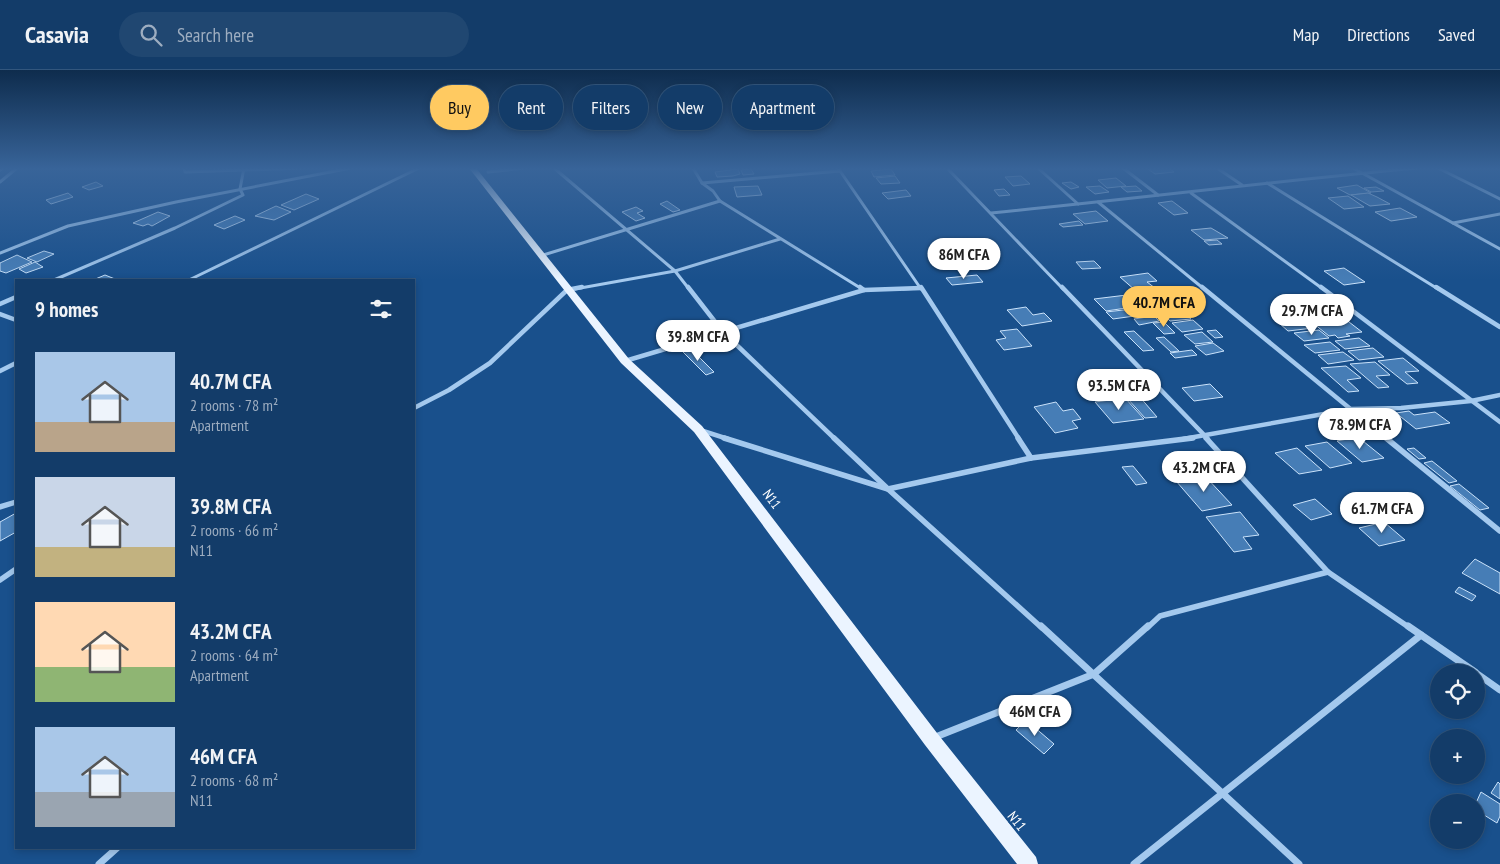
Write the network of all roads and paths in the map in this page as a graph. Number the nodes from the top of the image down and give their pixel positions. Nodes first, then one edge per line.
1 (165, 205) edge
2 (222, 205) edge
3 (342, 205) edge
4 (505, 205) edge
5 (596, 205) edge
6 (707, 205) edge
7 (726, 205) edge
8 (863, 205) edge
9 (983, 205) edge
10 (1068, 205) edge
11 (1102, 205) edge
12 (1208, 205) edge
13 (1303, 205) edge
14 (1420, 205) edge
15 (991, 213) junction
16 (1500, 214) edge
17 (1453, 223) junction
18 (624, 230) junction
19 (780, 239) junction
20 (1500, 249) edge
21 (0, 253) edge
22 (540, 256) junction
23 (675, 271) junction
24 (56, 279) edge
25 (191, 279) edge
26 (921, 288) junction
27 (567, 290) junction
28 (864, 290) junction
29 (15, 296) edge
30 (0, 304) edge
31 (0, 314) edge
32 (15, 320) edge
33 (1500, 327) edge
34 (723, 332) junction
35 (625, 361) junction
36 (15, 364) edge
37 (0, 371) edge
38 (1500, 395) edge
39 (1471, 401) junction
40 (415, 407) edge
41 (1352, 409) junction
42 (1500, 422) edge
43 (698, 429) junction
44 (1205, 436) junction
45 (1031, 458) junction
46 (888, 489) junction
47 (15, 502) edge
48 (0, 507) edge
49 (1500, 531) edge
50 (15, 570) edge
51 (1328, 572) junction
52 (0, 580) edge
53 (1420, 635) junction
54 (1463, 664) edge
55 (1094, 674) junction
56 (1485, 679) edge
57 (1500, 690) edge
58 (931, 739) junction
59 (1222, 792) junction
60 (116, 849) edge
61 (99, 864) edge
62 (1029, 864) edge
63 (1134, 864) edge
64 (1299, 864) edge

1 - 21 street
2 - 24 street
3 - 25 street
4 - 22 main road, N11
5 - 18 street
6 - 18 street
7 - 19 street
8 - 26 street
9 - 15 street
10 - 15 street
11 - 41 street
12 - 39 street
13 - 33 street
14 - 17 street
15 - 44 street
16 - 17 street
17 - 20 street
18 - 22 street
18 - 23 street
19 - 23 street
19 - 28 street
22 - 27 main road, N11
23 - 27 street
23 - 34 street
26 - 28 street
26 - 45 street
27 - 35 main road, N11
27 - 40 street
28 - 34 street
29 - 30 street
31 - 32 street
34 - 35 street
34 - 46 street
35 - 43 main road, N11
36 - 37 street
38 - 39 street
39 - 41 street
39 - 42 street
41 - 44 street
41 - 49 street
43 - 46 street
43 - 58 main road, N11
44 - 45 street
44 - 51 street
45 - 46 street
46 - 55 street
47 - 48 street
50 - 52 street
51 - 53 street
51 - 55 street
53 - 54 street
53 - 59 street
55 - 58 street
55 - 59 street
56 - 57 street
58 - 62 main road, N11
59 - 63 street
59 - 64 street
60 - 61 street

